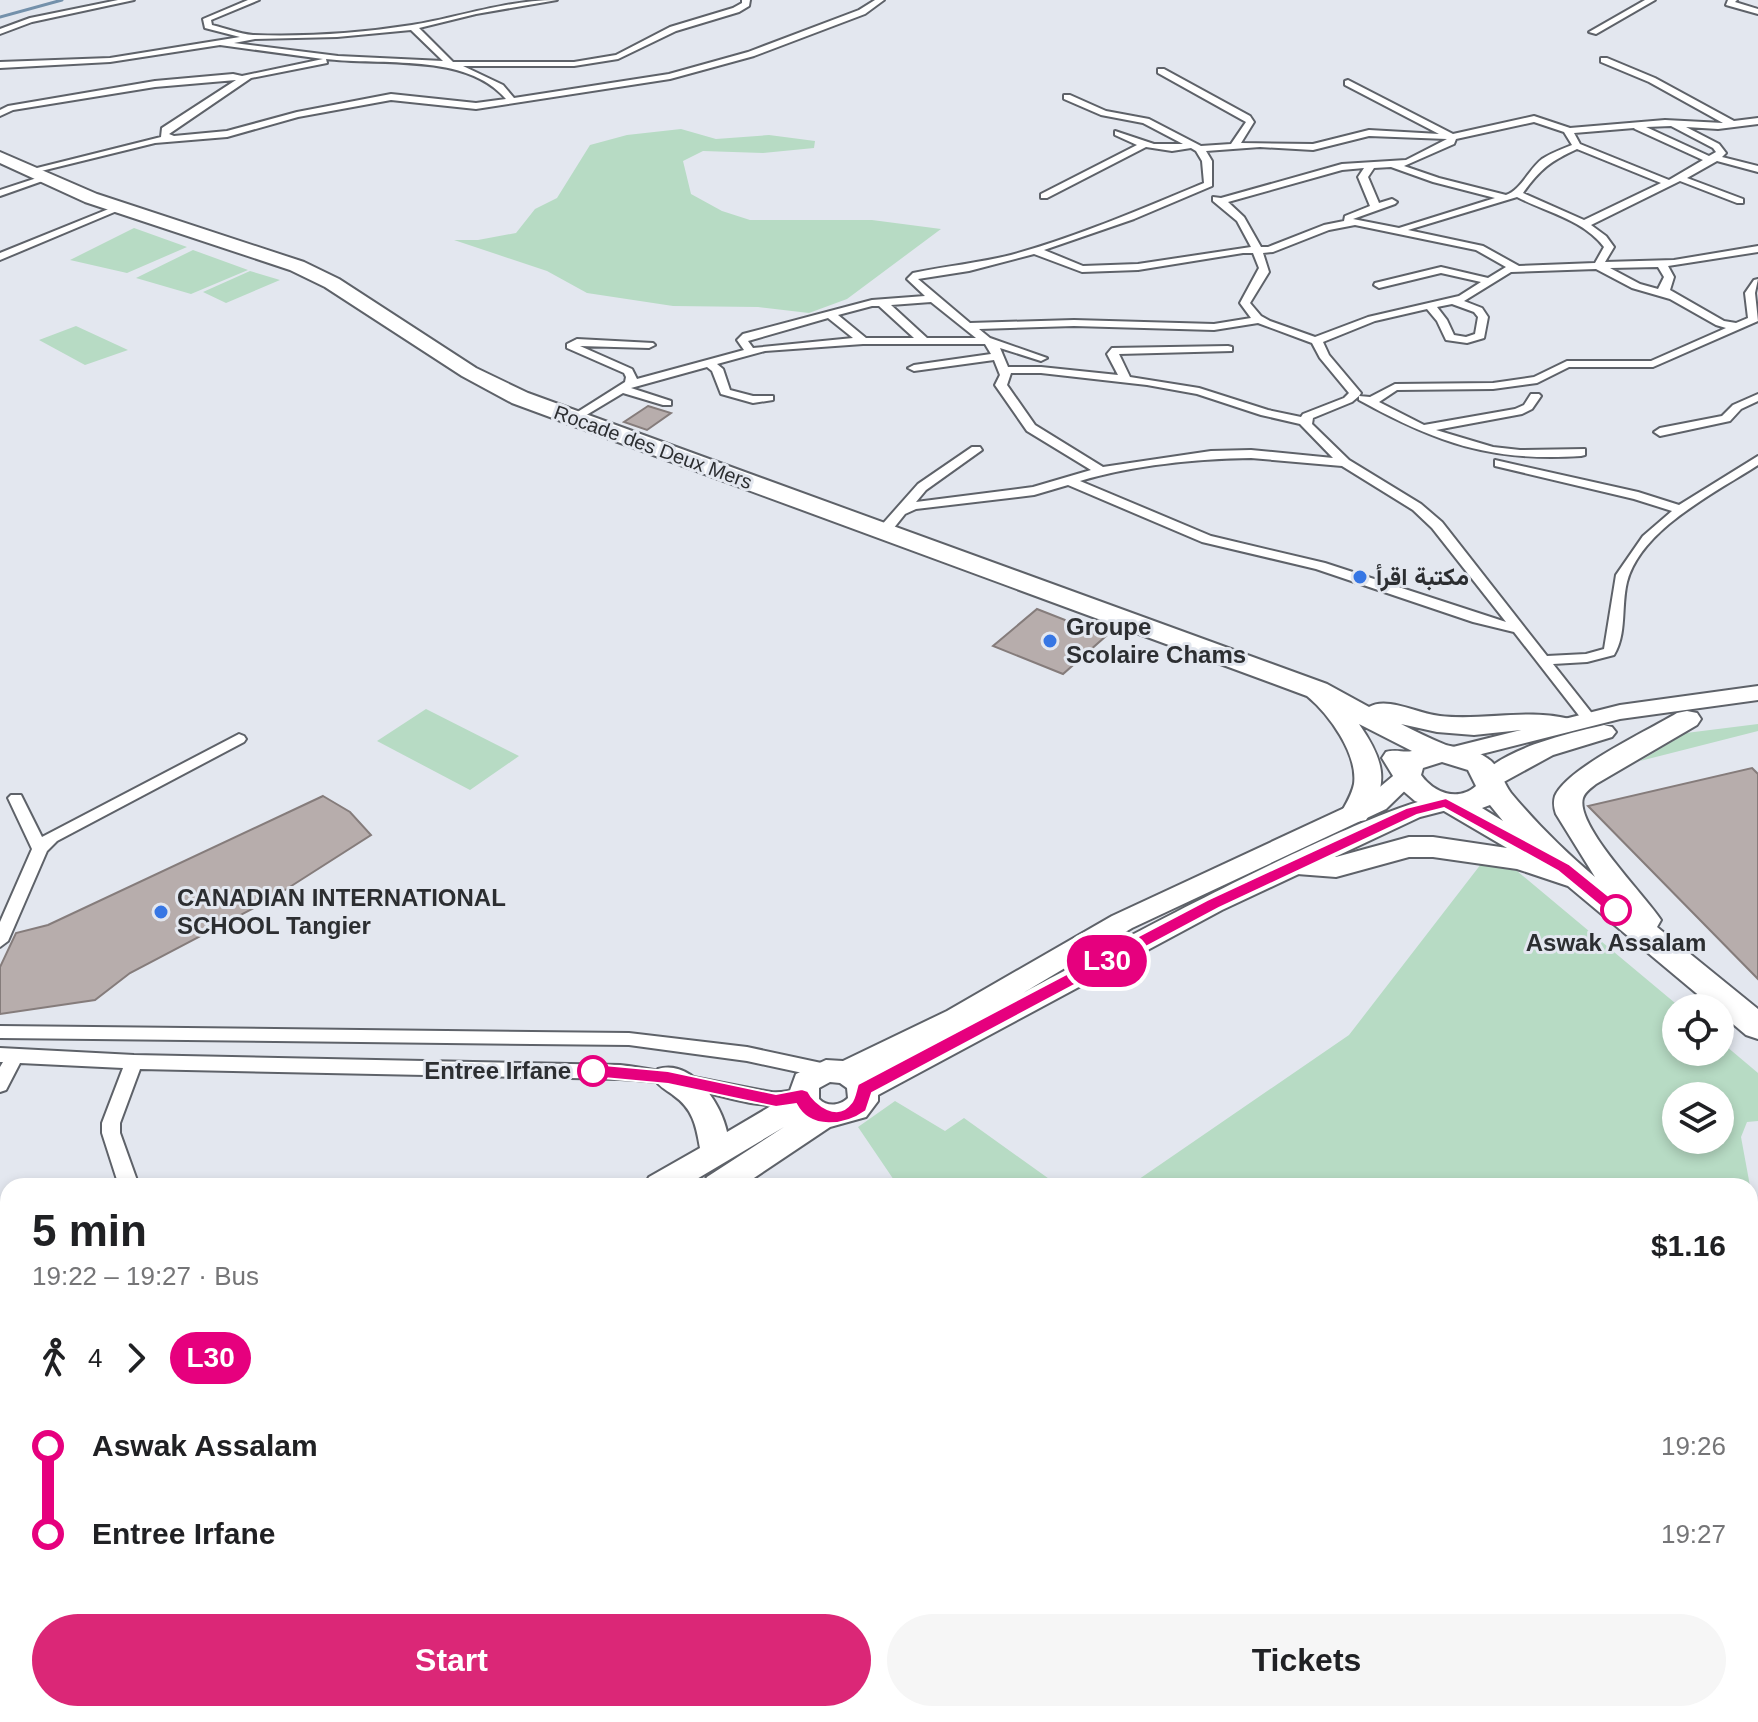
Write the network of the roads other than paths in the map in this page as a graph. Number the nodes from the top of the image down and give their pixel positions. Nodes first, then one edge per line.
1 (130, 0) edge
2 (255, 0) edge
3 (553, 0) edge
4 (746, 0) edge
5 (880, 0) edge
6 (1651, 0) edge
7 (1733, 0) edge
8 (1758, 12) edge
9 (413, 27) junction
10 (0, 32) edge
11 (1593, 32) dead end
12 (255, 37) junction
13 (223, 44) junction
14 (338, 58) junction
15 (1604, 60) dead end
16 (451, 64) junction
17 (0, 65) edge
18 (1161, 71) dead end
19 (243, 79) junction
20 (1348, 83) dead end
21 (1067, 97) dead end
22 (512, 101) junction
23 (0, 113) edge
24 (1758, 121) edge
25 (1672, 123) junction
26 (1733, 124) junction
27 (1638, 127) junction
28 (1569, 131) junction
29 (1118, 133) dead end
30 (1452, 137) junction
31 (172, 138) junction
32 (1235, 145) junction
33 (1142, 146) junction
34 (1577, 146) junction
35 (1196, 147) junction
36 (1302, 147) junction
37 (1317, 157) dead end
38 (1714, 159) junction
39 (1329, 161) dead end
40 (15, 166) edge
41 (1353, 166) junction
42 (1371, 166) junction
43 (1395, 166) junction
44 (1758, 169) edge
45 (1680, 178) junction
46 (1669, 183) junction
47 (1196, 192) junction
48 (0, 193) edge
49 (1044, 196) dead end
50 (1513, 196) junction
51 (1221, 201) junction
52 (1740, 201) dead end
53 (1392, 202) dead end
54 (1375, 206) junction
55 (119, 208) junction
56 (1349, 222) junction
57 (1584, 224) junction
58 (1397, 229) junction
59 (1758, 249) edge
60 (1034, 250) junction
61 (1257, 250) junction
62 (0, 257) edge
63 (1661, 264) junction
64 (1598, 266) junction
65 (1516, 268) junction
66 (1488, 281) junction
67 (1758, 282) edge
68 (1379, 285) dead end
69 (1672, 296) junction
70 (934, 299) junction
71 (1455, 301) junction
72 (881, 302) junction
73 (1430, 306) junction
74 (829, 313) junction
75 (1260, 320) junction
76 (969, 326) junction
77 (1738, 327) junction
78 (863, 341) junction
79 (924, 341) junction
80 (990, 341) junction
81 (1317, 341) junction
82 (649, 345) dead end
83 (1228, 349) dead end
84 (751, 352) junction
85 (998, 356) junction
86 (1041, 358) dead end
87 (710, 364) junction
88 (914, 368) dead end
89 (1005, 370) junction
90 (1126, 380) junction
91 (625, 386) junction
92 (1355, 393) junction
93 (1535, 396) dead end
94 (1758, 397) edge
95 (769, 398) dead end
96 (1370, 402) junction
97 (667, 403) dead end
98 (574, 418) junction
99 (1304, 421) junction
100 (1422, 429) junction
101 (1660, 432) dead end
102 (1456, 444) junction
103 (976, 450) dead end
104 (1581, 452) dead end
105 (1758, 460) edge
106 (1345, 463) junction
107 (1101, 471) junction
108 (1072, 482) junction
109 (1683, 510) junction
110 (901, 511) junction
111 (884, 531) junction
112 (1517, 629) junction
113 (1542, 660) junction
114 (1758, 693) edge
115 (1328, 695) junction
116 (1758, 709) edge
117 (1589, 719) junction
118 (1687, 719) junction
119 (1560, 725) junction
120 (239, 739) dead end
121 (1448, 754) junction
122 (1408, 774) junction
123 (1491, 783) junction
124 (16, 798) dead end
125 (1448, 803) junction
126 (1356, 813) junction
127 (40, 849) junction
128 (1295, 866) junction
129 (1573, 875) junction
130 (0, 941) edge
131 (1664, 949) junction
132 (1758, 1027) edge
133 (0, 1032) edge
134 (7, 1055) edge
135 (134, 1062) junction
136 (668, 1077) junction
137 (845, 1077) junction
138 (0, 1085) edge
139 (810, 1105) junction
140 (716, 1153) junction
141 (126, 1178) edge
142 (674, 1178) edge
143 (727, 1178) edge

1 - 10 street
2 - 12 street
3 - 9 street
4 - 16 street
5 - 22 street
6 - 11 street
7 - 8 street
9 - 12 street
9 - 16 street
12 - 13 street
13 - 14 street
13 - 17 street
14 - 16 street
14 - 19 street
15 - 26 street
16 - 22 street
18 - 32 street
19 - 23 street
19 - 31 street
20 - 30 street
21 - 35 street
22 - 31 street
24 - 26 street
25 - 26 street
25 - 27 street
25 - 38 street
27 - 28 street
27 - 38 street
28 - 30 street
28 - 34 street
29 - 33 street
30 - 36 street
30 - 43 street
31 - 40 street
32 - 35 street
32 - 36 street
33 - 35 street
33 - 49 street
34 - 46 street
34 - 50 street
35 - 47 street
36 - 37 street
38 - 44 street
38 - 45 street
39 - 41 street
40 - 48 street
40 - 55 highway, Rocade des Deux Mers
41 - 42 street
41 - 51 street
42 - 43 street
42 - 54 street
43 - 50 street
45 - 46 street
45 - 52 street
46 - 57 street
47 - 51 street
47 - 60 street
50 - 57 street
50 - 58 street
51 - 61 street
53 - 54 street
54 - 56 street
55 - 62 street
55 - 98 highway, Rocade des Deux Mers
56 - 58 street
56 - 61 street
57 - 64 street
58 - 65 street
59 - 63 street
60 - 61 street
60 - 70 street
61 - 75 street
63 - 64 street
63 - 69 street
64 - 65 street
64 - 69 street
65 - 66 street
66 - 68 street
66 - 71 street
67 - 77 street
69 - 77 street
70 - 72 street
70 - 76 street
71 - 73 street
71 - 73 street
72 - 74 street
72 - 79 street
73 - 81 street
74 - 78 street
74 - 84 street
75 - 76 street
75 - 81 street
76 - 80 street
77 - 96 street
78 - 79 street
78 - 84 street
79 - 80 street
80 - 85 street
80 - 86 street
81 - 92 street
82 - 91 street
83 - 90 street
84 - 87 street
85 - 88 street
85 - 89 street
87 - 91 street
87 - 95 street
89 - 90 street
89 - 107 street
90 - 99 street
91 - 97 street
91 - 98 street
92 - 96 street
92 - 99 street
93 - 100 street
94 - 101 street
96 - 100 street
98 - 111 highway, Rocade des Deux Mers
99 - 106 street
100 - 102 street
102 - 104 street
102 - 109 street
103 - 110 street
105 - 109 street
106 - 107 street
106 - 112 street
107 - 108 street
108 - 110 street
108 - 112 street
109 - 113 street
110 - 111 street
111 - 115 highway, Rocade des Deux Mers
112 - 113 street
113 - 117 street
114 - 117 main road
115 - 119 highway
115 - 121 highway, Rocade des Deux Mers
115 - 122 highway, Rocade des Deux Mers
115 - 126 highway
116 - 118 main road
117 - 119 main road
118 - 123 main road
118 - 131 highway
119 - 121 main road
120 - 127 street
121 - 122 highway
121 - 123 highway, Rocade des Deux Mers
122 - 125 highway, Rocade des Deux Mers
122 - 126 main road
123 - 125 highway
123 - 129 highway, Rocade des Deux Mers
124 - 127 street
125 - 128 main road
125 - 129 highway, Rocade des Deux Mers
126 - 137 main road
127 - 130 street
128 - 129 highway
128 - 137 main road
129 - 131 highway, Rocade des Deux Mers
131 - 132 highway, Rocade des Deux Mers
133 - 137 street
134 - 135 street
134 - 138 street
135 - 136 street
135 - 141 street
136 - 139 street
136 - 140 main road
137 - 139 main road
137 - 139 main road
139 - 140 main road
139 - 143 main road
140 - 142 main road

